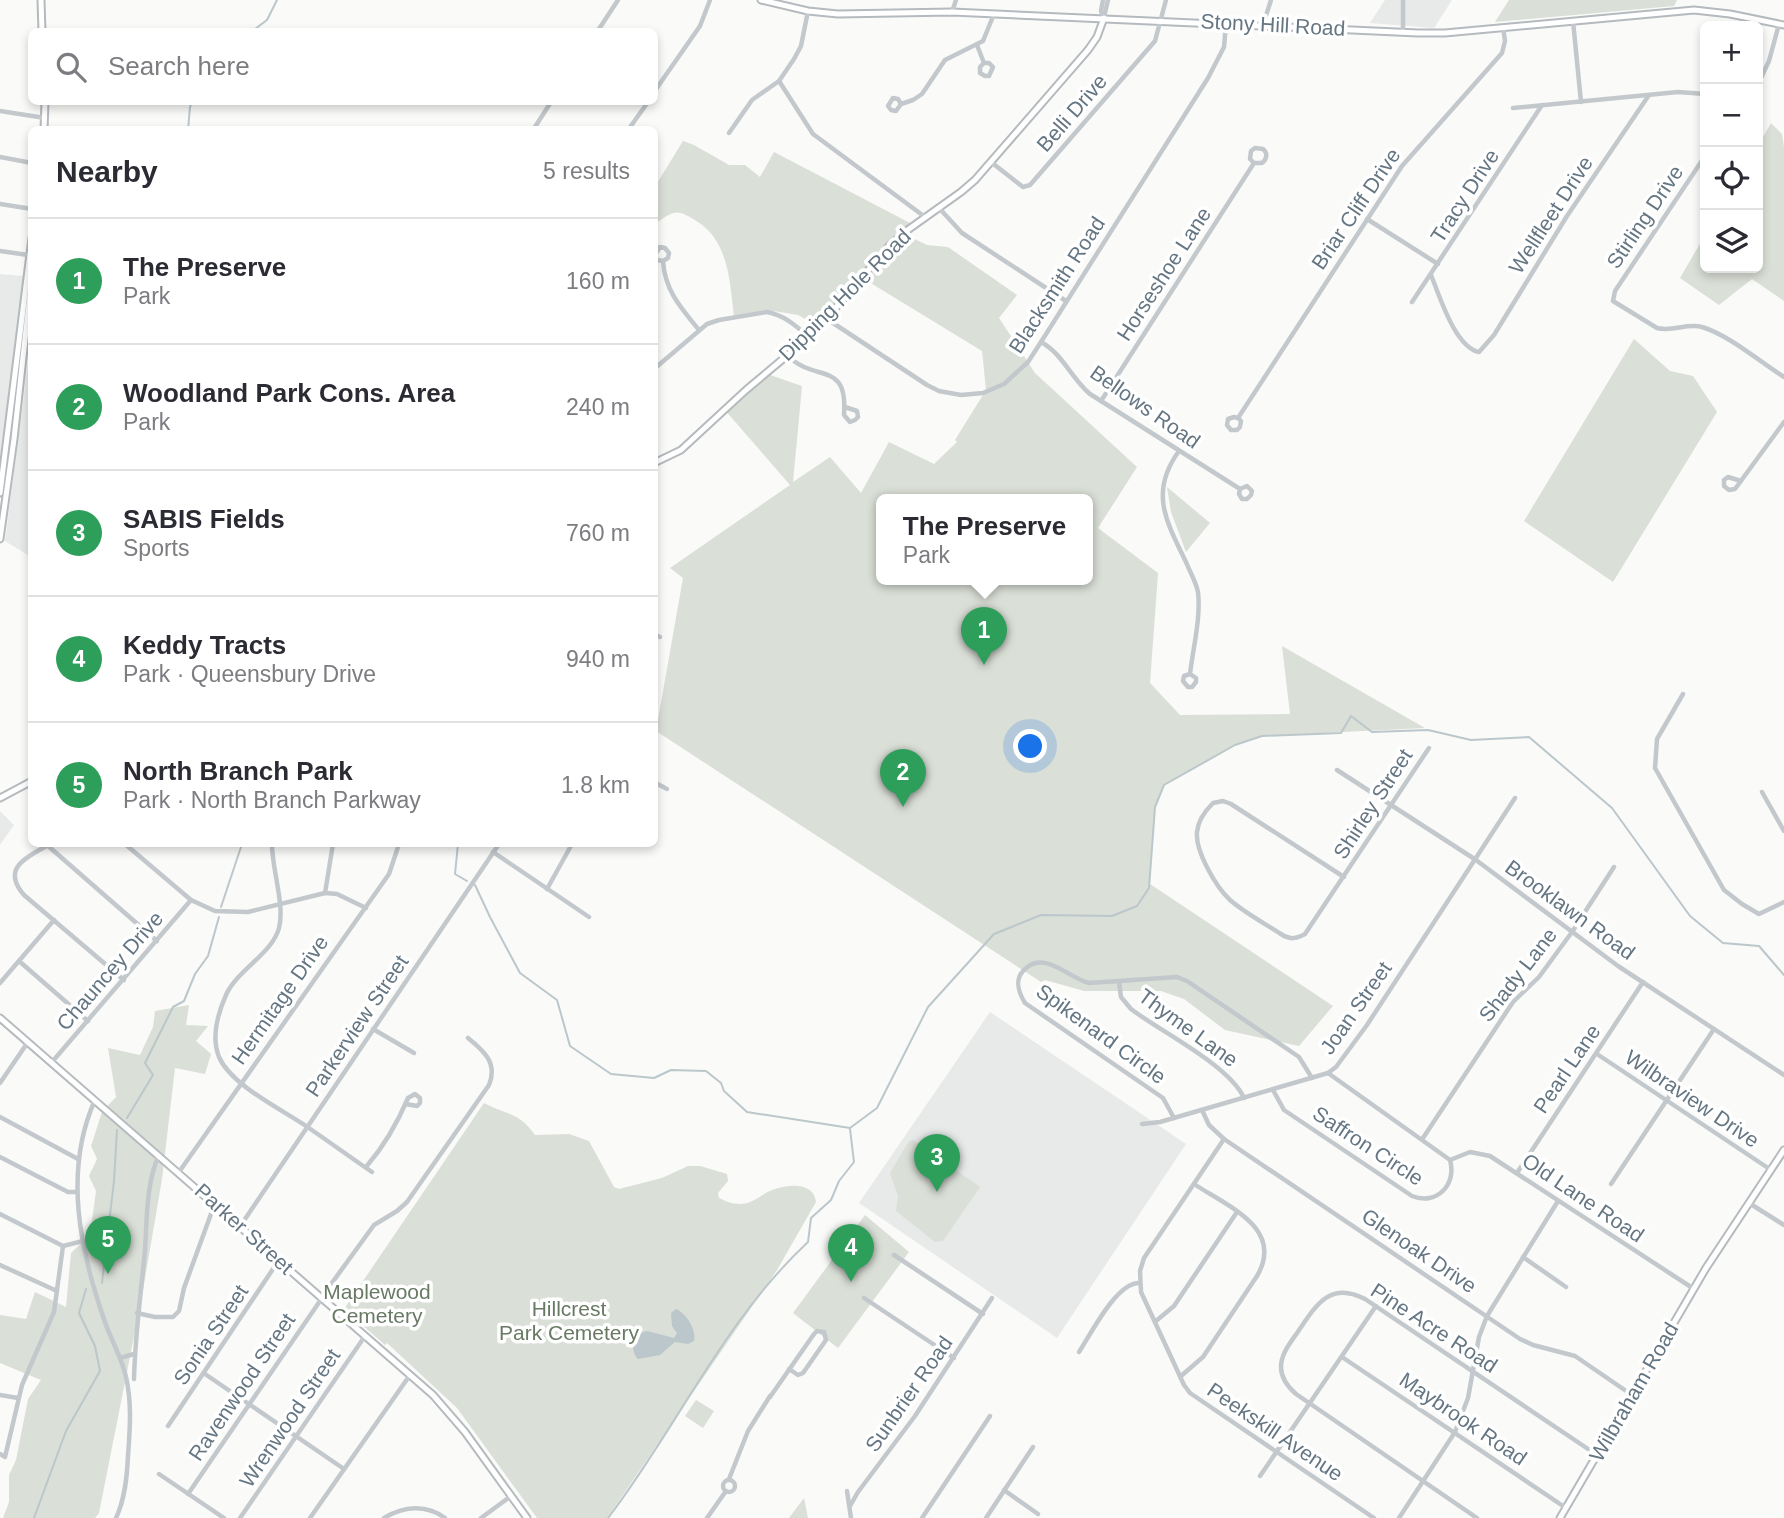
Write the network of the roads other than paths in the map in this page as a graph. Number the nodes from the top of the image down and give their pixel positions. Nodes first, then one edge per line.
1 (41, 0) edge
2 (618, 0) edge
3 (710, 0) edge
4 (761, 0) edge
5 (956, 0) edge
6 (1106, 0) edge
7 (1166, 0) edge
8 (1271, 0) edge
9 (1403, 0) edge
10 (779, 2) edge
11 (808, 11) junction
12 (952, 12) junction
13 (994, 14) junction
14 (1104, 18) junction
15 (1162, 20) junction
16 (1573, 21) junction
17 (1226, 23) junction
18 (1782, 24) edge
19 (1263, 25) junction
20 (1503, 27) junction
21 (43, 28) edge
22 (600, 28) edge
23 (1403, 32) junction
24 (977, 45) junction
25 (984, 62) dead end
26 (779, 80) junction
27 (1758, 84) edge
28 (658, 86) edge
29 (1700, 94) edge
30 (1649, 95) junction
31 (1581, 102) junction
32 (901, 104) dead end
33 (45, 105) edge
34 (549, 105) edge
35 (646, 105) edge
36 (1542, 105) junction
37 (1513, 108) dead end
38 (0, 111) edge
39 (45, 118) junction
40 (44, 126) edge
41 (536, 126) edge
42 (631, 126) edge
43 (729, 133) dead end
44 (0, 157) edge
45 (28, 162) edge
46 (991, 162) junction
47 (1254, 163) dead end
48 (1700, 164) edge
49 (0, 204) edge
50 (28, 208) edge
51 (939, 208) junction
52 (925, 217) junction
53 (1367, 219) junction
54 (0, 251) edge
55 (28, 255) joint
56 (663, 261) dead end
57 (1438, 264) junction
58 (1431, 275) junction
59 (1066, 301) junction
60 (1412, 302) dead end
61 (28, 313) edge
62 (827, 319) junction
63 (699, 330) junction
64 (809, 337) junction
65 (1041, 342) junction
66 (787, 355) junction
67 (658, 366) edge
68 (1784, 377) edge
69 (1101, 401) junction
70 (845, 407) dead end
71 (1238, 418) dead end
72 (1784, 422) edge
73 (1180, 451) junction
74 (658, 461) edge
75 (1741, 481) dead end
76 (1240, 489) dead end
77 (0, 493) edge
78 (0, 539) edge
79 (1191, 674) dead end
80 (1683, 694) dead end
81 (1429, 748) dead end
82 (1337, 769) dead end
83 (28, 783) edge
84 (658, 784) edge
85 (667, 789) dead end
86 (1762, 792) dead end
87 (0, 798) edge
88 (1515, 798) dead end
89 (1392, 805) junction
90 (1784, 831) edge
91 (43, 847) edge
92 (51, 847) edge
93 (129, 847) edge
94 (272, 847) edge
95 (333, 847) edge
96 (399, 847) edge
97 (497, 847) edge
98 (570, 847) edge
99 (493, 852) junction
100 (1475, 859) junction
101 (1615, 867) dead end
102 (1344, 877) junction
103 (547, 888) junction
104 (325, 893) junction
105 (191, 900) junction
106 (280, 902) junction
107 (1784, 902) edge
108 (366, 908) junction
109 (589, 917) dead end
110 (54, 920) junction
111 (1572, 932) junction
112 (157, 941) junction
113 (19, 961) junction
114 (124, 980) junction
115 (1119, 982) junction
116 (1643, 982) junction
117 (0, 983) edge
118 (0, 1018) edge
119 (88, 1021) junction
120 (373, 1029) junction
121 (1714, 1029) junction
122 (468, 1038) dead end
123 (28, 1042) junction
124 (414, 1053) dead end
125 (1597, 1054) junction
126 (52, 1062) junction
127 (1328, 1073) junction
128 (1784, 1075) edge
129 (1311, 1078) junction
130 (0, 1083) edge
131 (241, 1083) junction
132 (1273, 1090) junction
133 (1244, 1098) junction
134 (95, 1100) junction
135 (1667, 1101) junction
136 (406, 1104) dead end
137 (1202, 1110) junction
138 (0, 1117) edge
139 (1174, 1118) junction
140 (1142, 1124) dead end
141 (307, 1127) junction
142 (1423, 1138) junction
143 (1224, 1139) junction
144 (1784, 1150) edge
145 (159, 1155) junction
146 (0, 1157) edge
147 (78, 1159) junction
148 (1450, 1160) junction
149 (366, 1167) junction
150 (1771, 1170) junction
151 (179, 1172) junction
152 (372, 1172) dead end
153 (1517, 1173) junction
154 (1194, 1184) junction
155 (1611, 1184) dead end
156 (76, 1192) junction
157 (1558, 1200) junction
158 (215, 1203) junction
159 (1749, 1203) junction
160 (1237, 1212) junction
161 (0, 1214) edge
162 (241, 1225) junction
163 (1784, 1225) edge
164 (83, 1241) junction
165 (63, 1246) junction
166 (894, 1255) dead end
167 (1523, 1257) junction
168 (279, 1260) junction
169 (0, 1265) edge
170 (1139, 1283) junction
171 (1566, 1287) dead end
172 (1694, 1289) junction
173 (57, 1291) junction
174 (321, 1298) junction
175 (864, 1298) dead end
176 (992, 1298) dead end
177 (1376, 1306) junction
178 (137, 1313) junction
179 (983, 1314) junction
180 (1487, 1316) junction
181 (1156, 1321) junction
182 (365, 1336) junction
183 (1079, 1352) dead end
184 (134, 1354) junction
185 (1342, 1357) junction
186 (120, 1358) junction
187 (954, 1358) junction
188 (789, 1369) junction
189 (1474, 1372) junction
190 (205, 1374) junction
191 (410, 1374) junction
192 (1181, 1376) junction
193 (134, 1379) dead end
194 (0, 1395) edge
195 (1632, 1395) junction
196 (18, 1398) junction
197 (249, 1404) junction
198 (1310, 1404) junction
199 (990, 1416) dead end
200 (168, 1426) dead end
201 (1455, 1432) junction
202 (296, 1436) junction
203 (1033, 1447) dead end
204 (1278, 1453) junction
205 (2, 1455) edge
206 (1597, 1455) junction
207 (344, 1469) junction
208 (159, 1474) dead end
209 (1261, 1476) dead end
210 (729, 1479) junction
211 (1424, 1482) junction
212 (1004, 1490) junction
213 (726, 1491) junction
214 (847, 1491) dead end
215 (188, 1494) junction
216 (511, 1496) junction
217 (850, 1506) junction
218 (1566, 1508) junction
219 (1038, 1514) dead end
220 (116, 1518) edge
221 (224, 1518) edge
222 (240, 1518) edge
223 (310, 1518) edge
224 (384, 1518) edge
225 (445, 1518) edge
226 (481, 1518) edge
227 (527, 1518) edge
228 (707, 1518) edge
229 (851, 1518) edge
230 (922, 1518) edge
231 (986, 1518) edge
232 (1374, 1518) edge
233 (1399, 1518) edge
234 (1477, 1518) edge
235 (1560, 1518) edge

1 - 21 main road
2 - 22 street
3 - 28 street
4 - 10 main road, Stony Hill Road
5 - 12 street
6 - 14 street
7 - 15 street
8 - 19 street
9 - 23 street
10 - 11 main road, Stony Hill Road
11 - 12 main road, Stony Hill Road
11 - 26 street
12 - 13 main road, Stony Hill Road
13 - 14 main road, Stony Hill Road
13 - 24 street
14 - 15 main road, Stony Hill Road
14 - 46 main road, Dipping Hole Road
15 - 17 main road, Stony Hill Road
15 - 46 street, Belli Drive
16 - 18 main road, Stony Hill Road
16 - 20 main road, Stony Hill Road
16 - 31 street
17 - 19 main road, Stony Hill Road
17 - 59 street, Blacksmith Road
18 - 27 street
19 - 23 main road, Stony Hill Road
20 - 23 main road, Stony Hill Road
20 - 53 street, Briar Cliff Drive
24 - 25 street
24 - 32 street
26 - 43 street
26 - 52 street
29 - 30 street
30 - 31 street
30 - 58 street, Wellfleet Drive
31 - 36 street
33 - 39 main road
34 - 41 street
35 - 42 street
36 - 37 street
36 - 57 street, Tracy Drive
38 - 39 street
39 - 40 main road
44 - 45 street
46 - 51 main road, Dipping Hole Road
47 - 69 street, Horseshoe Lane
48 - 68 street, Stirling Drive
49 - 50 street
51 - 52 main road, Dipping Hole Road
51 - 59 street
52 - 62 main road, Dipping Hole Road
53 - 57 street
53 - 71 street, Briar Cliff Drive
54 - 55 street
55 - 77 main road
56 - 63 street
57 - 58 street, Tracy Drive
58 - 60 street, Tracy Drive
59 - 65 street, Blacksmith Road
61 - 78 main road
62 - 64 main road, Dipping Hole Road
62 - 65 street, Blacksmith Road
63 - 64 street
63 - 67 street
64 - 66 main road, Dipping Hole Road
65 - 69 street, Bellows Road
66 - 70 street
66 - 74 main road, Dipping Hole Road
69 - 73 street, Bellows Road
72 - 75 street
73 - 76 street, Bellows Road
73 - 79 street
80 - 107 street
81 - 89 street, Shirley Street
82 - 89 street, Brooklawn Road
83 - 87 main road
84 - 85 street
86 - 90 street
88 - 100 street, Joan Street
89 - 100 street, Brooklawn Road
89 - 102 street, Shirley Street
91 - 110 street
92 - 112 street
93 - 105 street
94 - 106 street
95 - 104 street
96 - 108 street, Hermitage Drive
97 - 99 street, Parkerview Street
98 - 103 street
99 - 103 street
99 - 120 street, Parkerview Street
100 - 111 street, Brooklawn Road
100 - 127 street, Joan Street
101 - 111 street, Shady Lane
102 - 102 street, Shirley Street
103 - 109 street
104 - 106 street
104 - 108 street
105 - 106 street
105 - 112 street, Chauncey Drive
106 - 131 street
108 - 131 street, Hermitage Drive
110 - 113 street
110 - 114 street
111 - 116 street, Brooklawn Road
111 - 142 street, Shady Lane
112 - 114 street, Chauncey Drive
113 - 117 street
113 - 119 street
114 - 119 street, Chauncey Drive
115 - 129 street, Spikenard Circle
115 - 133 street, Thyme Lane
115 - 139 street, Spikenard Circle
116 - 121 street, Brooklawn Road
116 - 125 street, Pearl Lane
118 - 123 main road, Parker Street
119 - 126 street, Chauncey Drive
120 - 124 street
120 - 141 street, Parkerview Street
121 - 128 street, Brooklawn Road
121 - 135 street
122 - 174 street, Ravenwood Street
123 - 126 main road, Parker Street
123 - 130 street
125 - 135 street, Wilbraview Drive
125 - 153 street, Pearl Lane
126 - 134 main road, Parker Street
127 - 129 street, Joan Street
127 - 142 street, Saffron Circle
129 - 132 street, Joan Street
131 - 141 street
131 - 151 street, Hermitage Drive
132 - 133 street, Joan Street
132 - 148 street, Saffron Circle
133 - 137 street, Joan Street
134 - 145 main road, Parker Street
134 - 147 street
135 - 150 street, Wilbraview Drive
135 - 155 street
136 - 149 street
137 - 139 street, Joan Street
137 - 143 street, Glenoak Drive
138 - 147 street
139 - 140 street, Joan Street
141 - 149 street
141 - 162 street, Parkerview Street
142 - 148 street, Saffron Circle
143 - 154 street
143 - 180 street, Glenoak Drive
144 - 150 main road, Wilbraham Road
145 - 151 main road, Parker Street
145 - 178 street
146 - 156 street
147 - 156 street
148 - 153 street, Old Lane Road
149 - 152 street
150 - 159 main road, Wilbraham Road
151 - 158 main road, Parker Street
153 - 157 street, Old Lane Road
154 - 160 street
154 - 170 street
156 - 164 street
157 - 167 street
157 - 172 street, Old Lane Road
158 - 162 main road, Parker Street
158 - 178 street
159 - 163 street
159 - 172 main road, Wilbraham Road
160 - 181 street
160 - 192 street
161 - 165 street
162 - 168 main road, Parker Street
164 - 165 street
164 - 186 street
165 - 173 street
166 - 179 street
167 - 171 street
167 - 180 street
168 - 174 main road, Parker Street
168 - 190 street, Sonia Street
169 - 173 street
170 - 181 street, Peekskill Avenue
170 - 183 street
172 - 195 main road, Wilbraham Road
173 - 196 street
174 - 182 main road, Parker Street
174 - 197 street, Ravenwood Street
175 - 187 street
176 - 179 street, Sunbrier Road
177 - 185 street
177 - 189 street, Pine Acre Road
177 - 198 street, Pine Acre Road
178 - 184 street
179 - 187 street, Sunbrier Road
180 - 189 street
180 - 195 street, Glenoak Drive
181 - 192 street, Peekskill Avenue
182 - 191 main road, Parker Street
182 - 202 street, Wrenwood Street
184 - 186 street
184 - 193 street
185 - 198 street
185 - 201 street, Maybrook Road
186 - 220 street
187 - 217 street, Sunbrier Road
188 - 188 street
188 - 210 street
189 - 201 street
189 - 206 street, Pine Acre Road
190 - 197 street
190 - 200 street, Sonia Street
191 - 207 street
191 - 216 main road, Parker Street
192 - 204 street, Peekskill Avenue
194 - 196 street
195 - 206 main road, Wilbraham Road
196 - 205 street
197 - 202 street
197 - 215 street, Ravenwood Street
198 - 204 street
198 - 211 street
199 - 230 street
201 - 211 street
201 - 218 street, Maybrook Road
202 - 207 street
202 - 222 street, Wrenwood Street
203 - 212 street
204 - 209 street
204 - 232 street, Peekskill Avenue
206 - 218 main road, Wilbraham Road
207 - 223 street
208 - 215 street
210 - 213 street
210 - 213 street
211 - 233 street
211 - 234 street
212 - 219 street
212 - 231 street
213 - 228 street
214 - 217 street
215 - 221 street
216 - 226 street
216 - 227 main road, Parker Street
217 - 229 street
218 - 235 main road, Wilbraham Road
224 - 225 street

